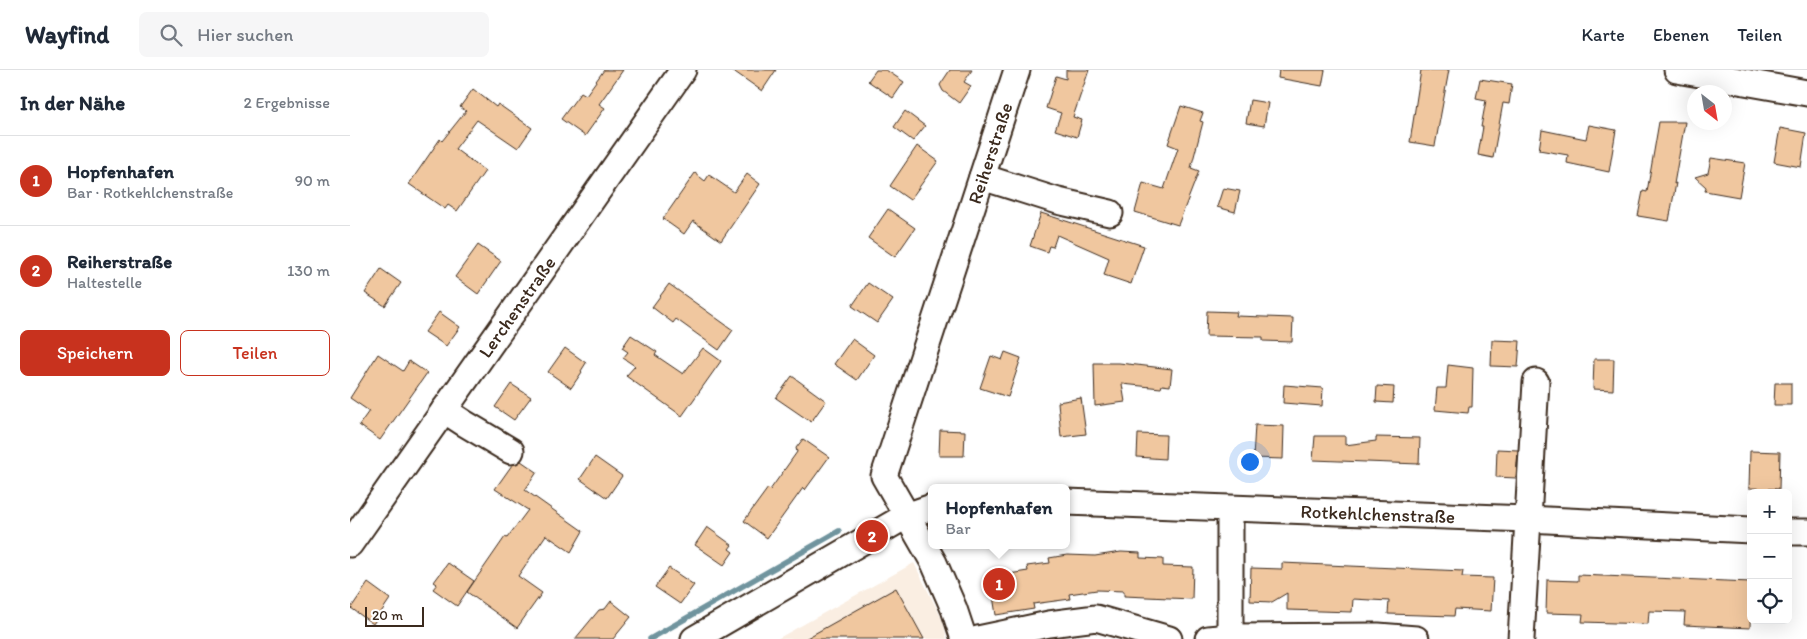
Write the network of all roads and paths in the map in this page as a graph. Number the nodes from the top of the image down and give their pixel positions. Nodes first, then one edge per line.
1 (683, 70) edge
2 (1018, 70) edge
3 (1677, 70) edge
4 (1807, 93) edge
5 (980, 183) junction
6 (1108, 218) dead end
7 (1536, 382) dead end
8 (444, 410) junction
9 (511, 451) dead end
10 (1070, 502) edge
11 (928, 508) edge
12 (1230, 509) junction
13 (906, 516) junction
14 (1527, 519) junction
15 (1747, 530) edge
16 (1792, 532) edge
17 (1807, 532) edge
18 (350, 544) edge
19 (1219, 638) edge
20 (694, 639) edge
21 (964, 639) edge
22 (978, 639) edge
23 (1169, 639) edge
24 (1416, 639) edge
25 (1521, 639) edge

1 - 8 street, Lerchenstraße
2 - 5 street, Reiherstraße
3 - 4 street
5 - 6 street
5 - 13 street, Reiherstraße
7 - 14 street
8 - 9 street
8 - 18 street, Lerchenstraße
10 - 12 street, Rotkehlchenstraße
11 - 13 street
12 - 14 street, Rotkehlchenstraße
12 - 19 street
13 - 20 street
13 - 21 street, Reiherstraße
14 - 15 street, Rotkehlchenstraße
14 - 25 street
16 - 17 street
19 - 24 street
22 - 23 street

